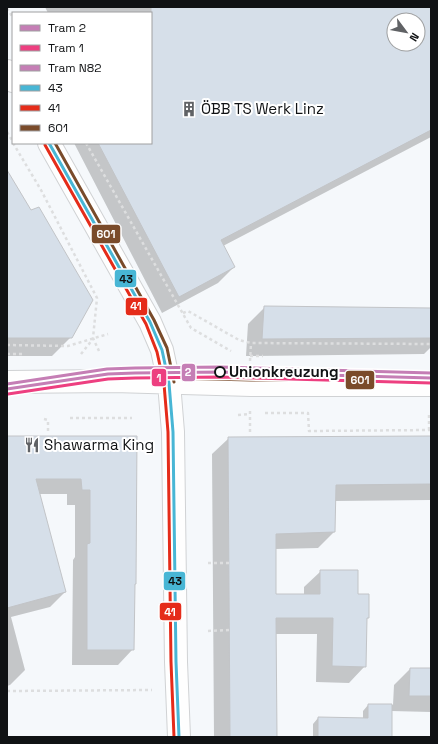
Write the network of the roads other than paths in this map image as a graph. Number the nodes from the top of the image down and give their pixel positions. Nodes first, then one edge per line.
1 (50, 144) edge
2 (7, 382) edge
3 (169, 383) junction
4 (431, 385) edge
5 (179, 737) edge

1 - 3 main road
2 - 3 main road
3 - 4 main road
3 - 5 main road

